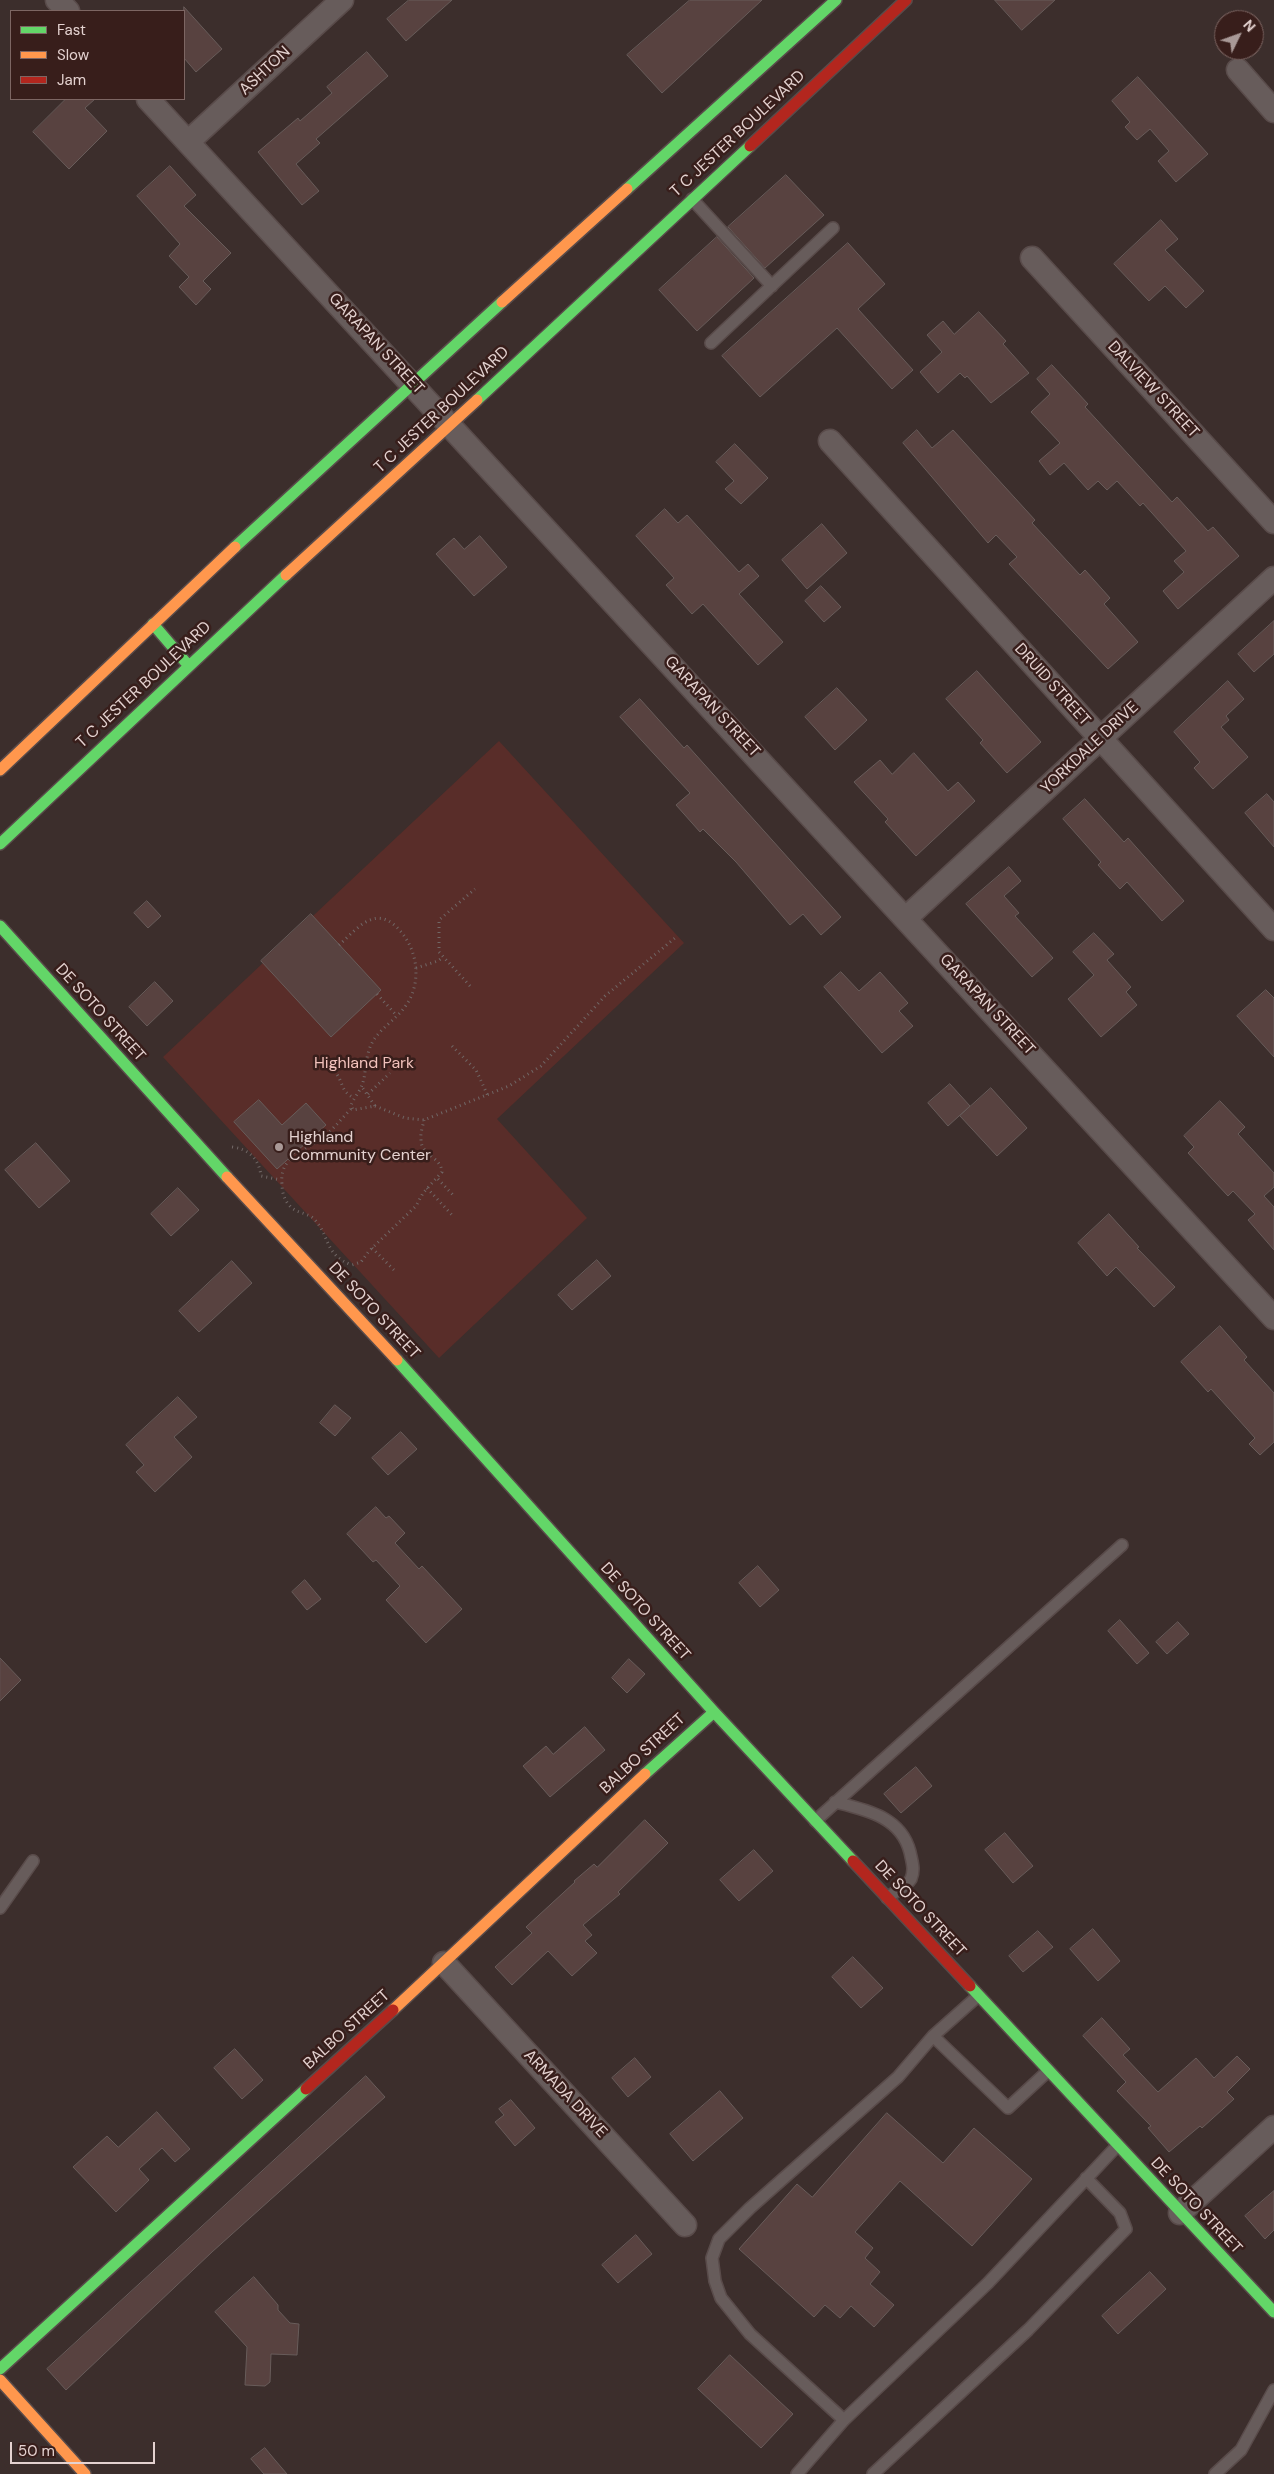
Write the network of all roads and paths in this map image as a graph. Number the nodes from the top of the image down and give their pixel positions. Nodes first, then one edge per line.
1 (57, 0) edge
2 (342, 0) edge
3 (836, 0) edge
4 (906, 0) edge
5 (67, 10) edge
6 (1238, 70) dead end
7 (149, 100) edge
8 (1274, 111) edge
9 (188, 142) junction
10 (692, 199) junction
11 (833, 228) dead end
12 (1032, 258) dead end
13 (772, 286) junction
14 (711, 343) dead end
15 (412, 383) junction
16 (451, 424) junction
17 (830, 441) dead end
18 (1274, 522) edge
19 (1274, 578) edge
20 (153, 624) junction
21 (188, 665) junction
22 (1101, 738) junction
23 (0, 770) edge
24 (0, 844) edge
25 (475, 889) dead end
26 (906, 918) junction
27 (0, 926) edge
28 (1274, 929) edge
29 (675, 938) dead end
30 (339, 945) dead end
31 (443, 957) junction
32 (416, 968) junction
33 (470, 986) dead end
34 (377, 994) dead end
35 (397, 1016) junction
36 (452, 1046) dead end
37 (334, 1071) dead end
38 (390, 1073) dead end
39 (362, 1086) junction
40 (368, 1094) junction
41 (488, 1096) junction
42 (354, 1098) junction
43 (375, 1106) junction
44 (351, 1109) junction
45 (424, 1120) junction
46 (226, 1141) dead end
47 (254, 1157) junction
48 (248, 1164) dead end
49 (438, 1178) junction
50 (281, 1180) junction
51 (428, 1188) junction
52 (454, 1196) dead end
53 (453, 1216) dead end
54 (372, 1248) junction
55 (395, 1271) dead end
56 (1274, 1318) edge
57 (1122, 1545) dead end
58 (714, 1712) junction
59 (835, 1802) junction
60 (815, 1821) junction
61 (33, 1860) dead end
62 (887, 1898) junction
63 (0, 1908) edge
64 (444, 1963) junction
65 (978, 1996) junction
66 (933, 2036) junction
67 (1048, 2071) junction
68 (1274, 2127) edge
69 (1117, 2146) junction
70 (1086, 2178) junction
71 (1180, 2213) junction
72 (685, 2226) dead end
73 (1274, 2312) edge
74 (0, 2369) edge
75 (0, 2380) edge
76 (1274, 2390) edge
77 (844, 2420) junction
78 (85, 2474) edge
79 (797, 2474) edge
80 (873, 2474) edge
81 (1215, 2474) edge

1 - 5 street
2 - 9 street, ASHTON
3 - 15 street, T C JESTER BOULEVARD
4 - 10 street, T C JESTER BOULEVARD
6 - 8 street
7 - 9 street, GARAPAN STREET
9 - 15 street, GARAPAN STREET
10 - 13 lane
10 - 16 street, T C JESTER BOULEVARD
11 - 13 lane
12 - 18 street, DALVIEW STREET
13 - 14 lane
15 - 16 street, GARAPAN STREET
15 - 20 street, T C JESTER BOULEVARD
16 - 21 street, T C JESTER BOULEVARD
16 - 26 street, GARAPAN STREET
17 - 22 street, DRUID STREET
19 - 22 street, YORKDALE DRIVE
20 - 21 street
20 - 23 street, T C JESTER BOULEVARD
21 - 24 street, T C JESTER BOULEVARD
22 - 26 street, YORKDALE DRIVE
22 - 28 street, DRUID STREET
25 - 31 path
26 - 56 street, GARAPAN STREET
27 - 58 street, DE SOTO STREET
29 - 41 path
30 - 32 path
31 - 32 path
31 - 33 path
32 - 35 path
34 - 35 path
35 - 39 path
36 - 41 path
37 - 42 path
38 - 40 path
39 - 40 path
39 - 42 path
40 - 43 path
41 - 45 path
42 - 44 path
43 - 44 path
43 - 45 path
44 - 50 path
45 - 49 path
46 - 47 path
47 - 48 path
47 - 50 path
49 - 51 path
49 - 52 path
50 - 54 path
51 - 53 path
51 - 54 path
54 - 55 path
57 - 59 lane
58 - 60 street, DE SOTO STREET
58 - 64 street, BALBO STREET
59 - 60 lane
59 - 62 lane
60 - 62 street, DE SOTO STREET
61 - 63 lane
62 - 65 street, DE SOTO STREET
64 - 72 street, ARMADA DRIVE
64 - 74 street, BALBO STREET
65 - 66 lane
65 - 67 street, DE SOTO STREET
66 - 67 lane
66 - 77 lane
67 - 69 street, DE SOTO STREET
68 - 71 street
69 - 70 lane
69 - 71 street, DE SOTO STREET
70 - 77 lane
70 - 80 lane
71 - 73 street, DE SOTO STREET
75 - 78 street
76 - 81 lane
77 - 79 lane

